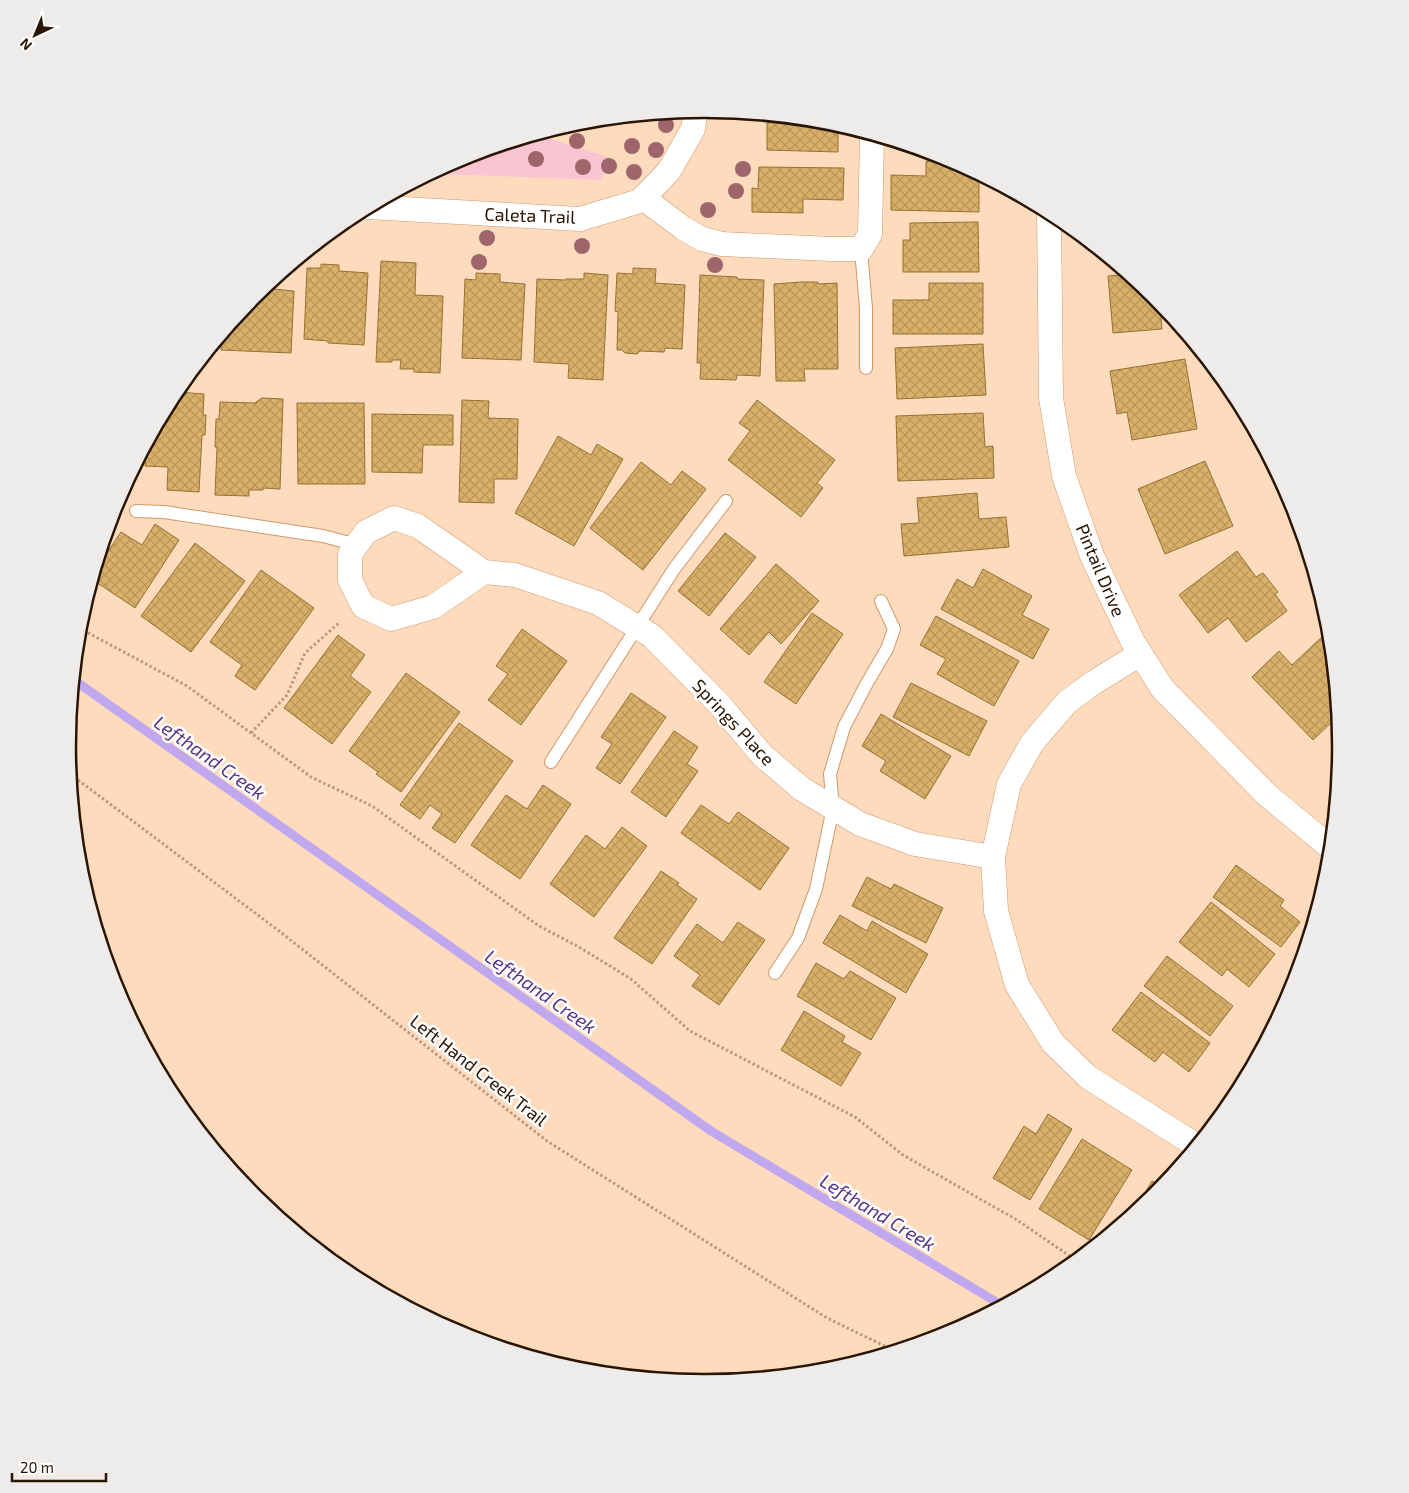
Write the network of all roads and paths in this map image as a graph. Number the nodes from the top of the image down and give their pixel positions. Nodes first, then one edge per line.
1 (695, 118) edge
2 (872, 141) edge
3 (643, 198) junction
4 (381, 208) edge
5 (1049, 221) edge
6 (861, 249) junction
7 (866, 368) dead end
8 (726, 500) dead end
9 (136, 511) dead end
10 (357, 545) junction
11 (484, 572) junction
12 (881, 601) dead end
13 (363, 606) junction
14 (636, 626) junction
15 (87, 632) edge
16 (1140, 654) junction
17 (251, 733) junction
18 (550, 762) dead end
19 (78, 780) edge
20 (833, 808) junction
21 (1325, 843) edge
22 (993, 857) junction
23 (775, 973) dead end
24 (1192, 1143) edge
25 (1071, 1257) edge
26 (887, 1347) edge

1 - 3 street, Caleta Trail
2 - 6 street
3 - 4 street, Caleta Trail
3 - 6 street
5 - 16 street, Pintail Drive
6 - 7 lane
8 - 14 lane
9 - 10 lane
10 - 11 street, Springs Place
10 - 13 street, Springs Place
11 - 13 street
11 - 14 street, Springs Place
12 - 20 lane
13 - 17 path
14 - 18 lane
14 - 20 street, Springs Place
15 - 17 path
16 - 21 street, Pintail Drive
16 - 22 street
17 - 25 path
19 - 26 path, Left Hand Creek Trail
20 - 22 street, Springs Place
20 - 23 lane
22 - 24 street

